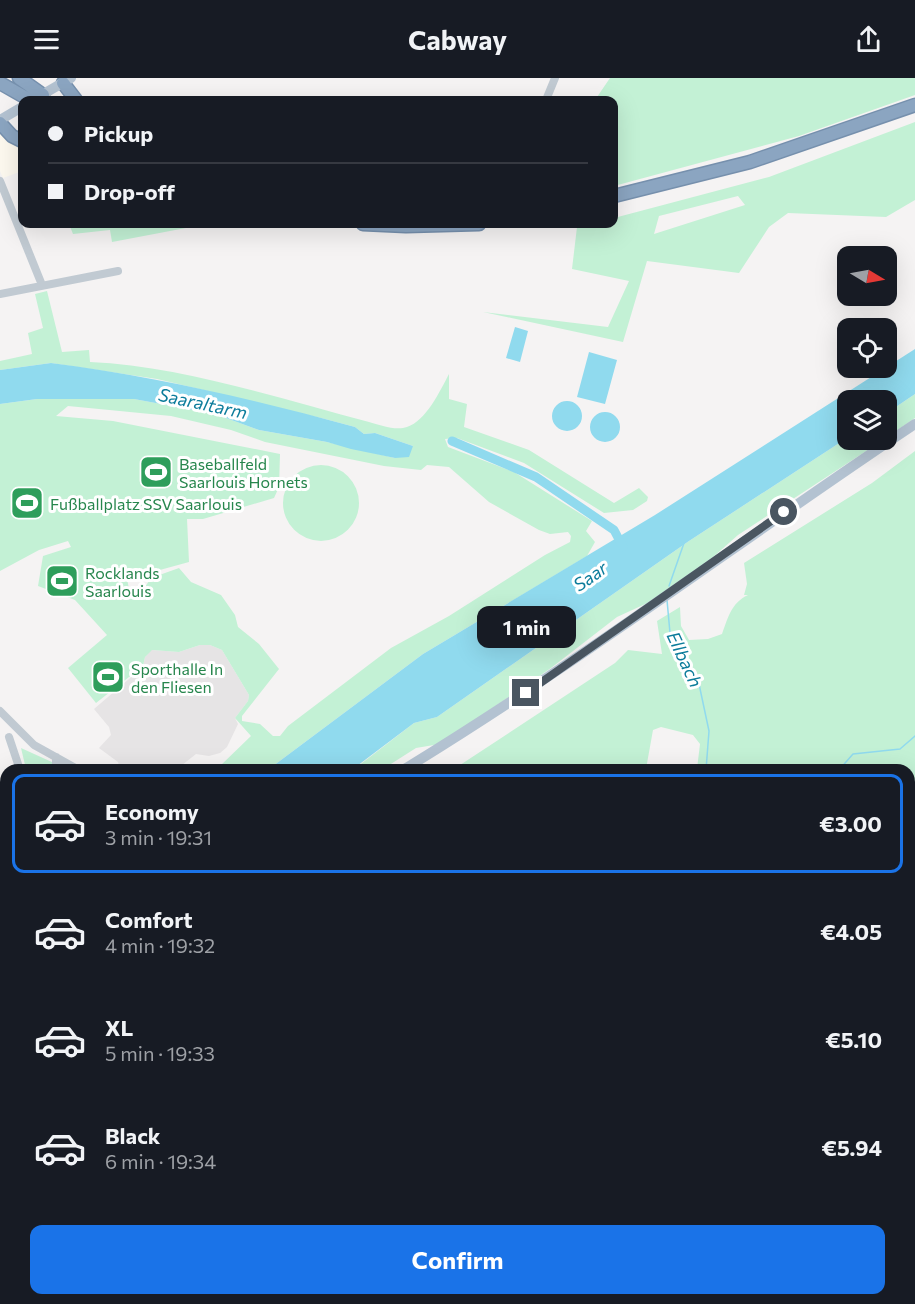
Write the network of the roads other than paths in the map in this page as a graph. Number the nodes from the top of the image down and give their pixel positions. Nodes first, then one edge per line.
1 (19, 78) edge
2 (555, 78) edge
3 (67, 80) edge
4 (0, 83) edge
5 (8, 93) edge
6 (34, 96) edge
7 (41, 96) edge
8 (74, 96) edge
9 (548, 96) edge
10 (915, 105) edge
11 (18, 109) edge
12 (915, 112) edge
13 (0, 121) edge
14 (18, 139) edge
15 (0, 181) edge
16 (618, 195) edge
17 (618, 202) edge
18 (18, 226) edge
19 (19, 228) edge
20 (118, 271) dead end
21 (42, 285) junction
22 (0, 294) edge
23 (915, 424) edge
24 (0, 711) edge
25 (9, 737) dead end
26 (61, 762) edge
27 (18, 764) edge
28 (413, 764) edge
29 (915, 1052) edge
30 (915, 1106) edge

1 - 6 highway
2 - 9 street
3 - 7 main road
3 - 8 highway
4 - 5 highway
10 - 16 highway
11 - 13 main road
12 - 17 highway
13 - 14 highway
15 - 18 street
19 - 21 street
20 - 21 street
21 - 22 street
23 - 28 main road
24 - 26 street
25 - 27 street
29 - 30 street

